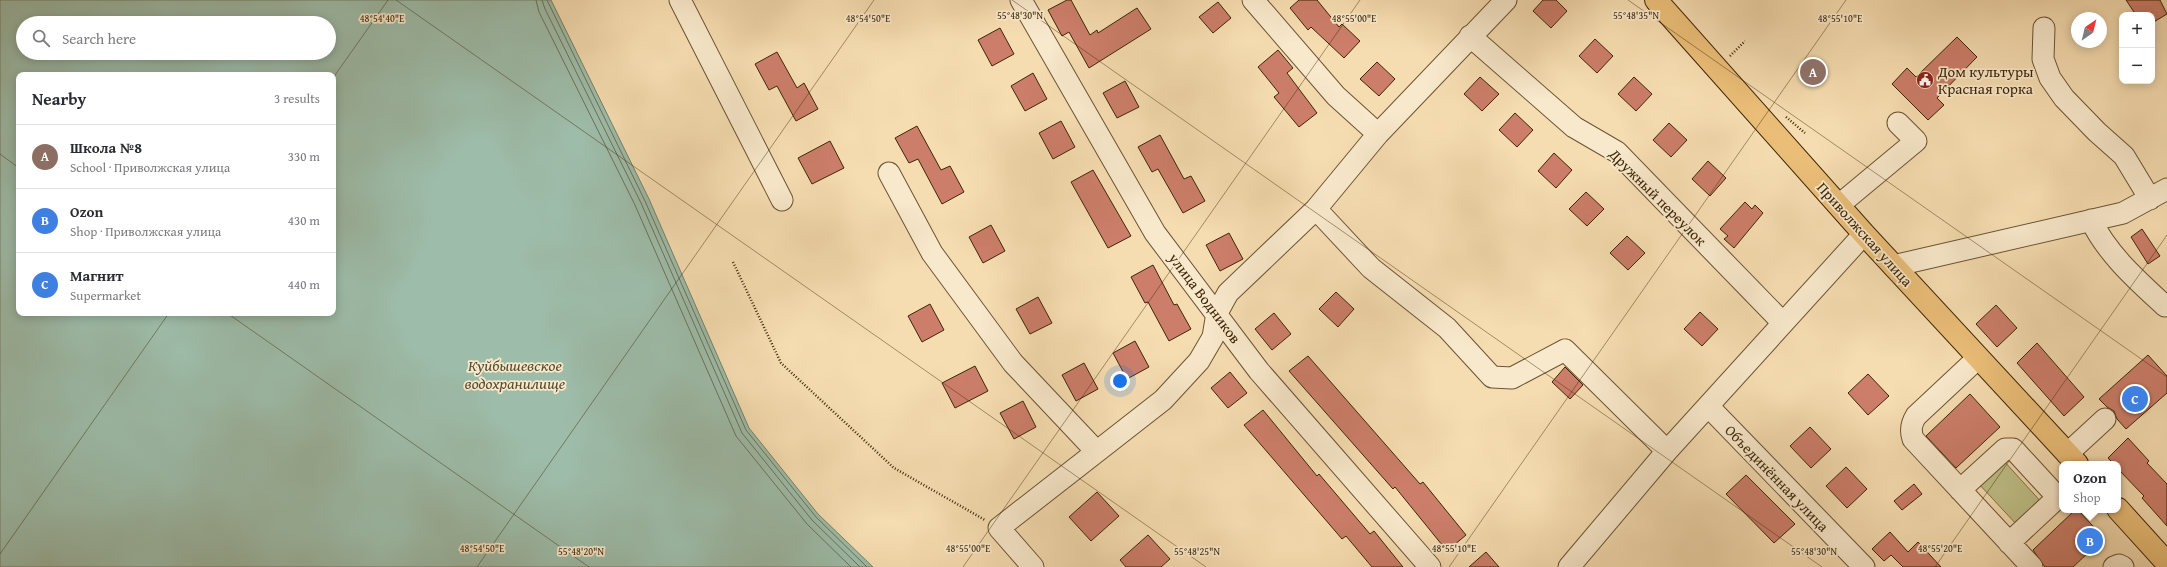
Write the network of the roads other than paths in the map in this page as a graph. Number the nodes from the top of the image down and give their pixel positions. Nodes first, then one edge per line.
1 (680, 0) edge
2 (1021, 0) edge
3 (1253, 0) edge
4 (1506, 0) edge
5 (1656, 0) edge
6 (2044, 28) dead end
7 (1470, 36) junction
8 (1898, 123) dead end
9 (1378, 134) junction
10 (889, 174) dead end
11 (2158, 194) edge
12 (782, 200) dead end
13 (1839, 205) junction
14 (1316, 209) junction
15 (2091, 220) junction
16 (1864, 234) junction
17 (1893, 266) junction
18 (2165, 306) dead end
19 (1217, 313) junction
20 (1782, 322) junction
21 (1978, 358) junction
22 (1708, 406) junction
23 (2105, 420) dead end
24 (1096, 451) junction
25 (1667, 451) junction
26 (2072, 459) edge
27 (1960, 490) junction
28 (2121, 512) edge
29 (2010, 542) junction
30 (2167, 563) edge
31 (1033, 567) edge
32 (1430, 567) edge
33 (1569, 567) edge
34 (1864, 567) edge
35 (2032, 567) edge
36 (2114, 567) edge
37 (2123, 567) edge

1 - 12 street
2 - 19 street, улица Водников
3 - 9 street
4 - 7 street
5 - 13 main road, Приволжская улица
6 - 11 street
7 - 9 street
7 - 20 street, Дружный переулок
8 - 13 street
9 - 14 street
10 - 24 street
11 - 15 street
13 - 16 main road, Приволжская улица
14 - 19 street
14 - 25 street
15 - 17 street
15 - 18 street
16 - 17 main road, Приволжская улица
16 - 20 street
17 - 21 main road, Приволжская улица
19 - 24 street
19 - 32 street, улица Водников
20 - 22 street
21 - 26 main road, Приволжская улица
21 - 27 street
22 - 25 street
22 - 34 street, Объединённая улица
23 - 26 street
24 - 31 street
25 - 33 street
27 - 29 street
27 - 29 street
28 - 30 main road
29 - 35 street
36 - 37 street

